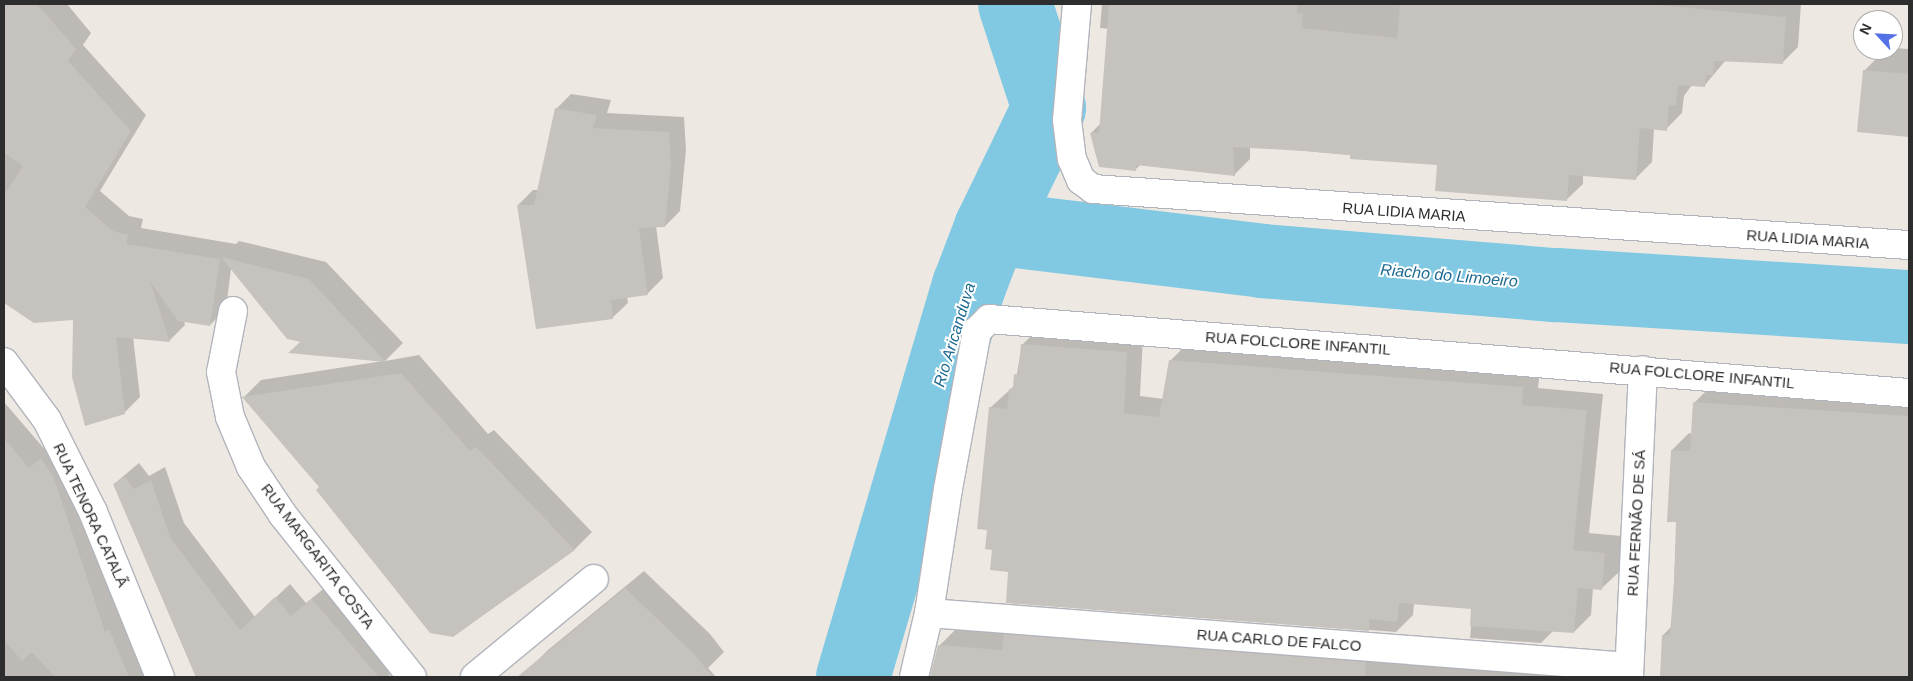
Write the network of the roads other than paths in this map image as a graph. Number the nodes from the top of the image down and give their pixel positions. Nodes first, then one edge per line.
1 (1077, 4) edge
2 (1909, 246) edge
3 (233, 311) dead end
4 (4, 362) edge
5 (1643, 370) junction
6 (1909, 393) edge
7 (594, 579) dead end
8 (929, 612) junction
9 (1629, 672) edge
10 (160, 677) edge
11 (412, 677) edge
12 (475, 677) edge
13 (914, 677) edge

1 - 2 street, RUA LIDIA MARIA
3 - 11 street, RUA MARGARITA COSTA
4 - 10 street, RUA TENORA CATALÃ
5 - 6 street, RUA FOLCLORE INFANTIL
5 - 8 street, RUA FOLCLORE INFANTIL
5 - 9 street, RUA FERNÃO DE SÁ
7 - 12 street
8 - 9 street, RUA CARLO DE FALCO
8 - 13 street, RUA FOLCLORE INFANTIL

